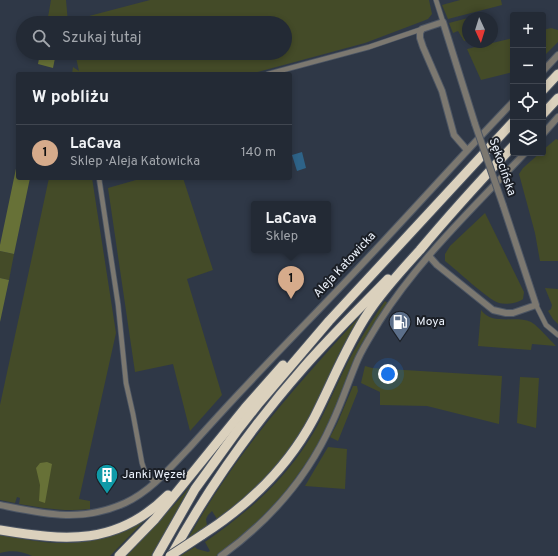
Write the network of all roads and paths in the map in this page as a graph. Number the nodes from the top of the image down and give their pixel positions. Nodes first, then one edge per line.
1 (436, 0) edge
2 (443, 22) junction
3 (422, 29) junction
4 (558, 55) edge
5 (546, 68) edge
6 (275, 72) edge
7 (558, 74) edge
8 (546, 87) edge
9 (558, 98) edge
10 (510, 105) edge
11 (546, 111) edge
12 (558, 118) edge
13 (510, 125) edge
14 (546, 131) edge
15 (510, 149) edge
16 (467, 150) junction
17 (522, 156) edge
18 (99, 180) edge
19 (450, 214) junction
20 (428, 256) junction
21 (536, 305) junction
22 (329, 321) junction
23 (558, 335) edge
24 (201, 462) junction
25 (155, 483) junction
26 (0, 505) edge
27 (0, 530) edge
28 (119, 556) edge
29 (157, 556) edge
30 (171, 556) edge
31 (221, 556) edge

1 - 2 street, Sękocińska
2 - 3 street
2 - 21 street, Sękocińska, bridge
3 - 6 street
3 - 16 street
4 - 5 street
7 - 8 highway
9 - 11 highway
10 - 16 street, Aleja Katowicka
12 - 14 street
13 - 22 highway
15 - 19 highway
16 - 25 street, Aleja Katowicka
17 - 20 street
18 - 25 street
19 - 30 highway
19 - 30 highway, bridge
20 - 21 street
20 - 31 street
21 - 23 street, Sękocińska
22 - 24 highway
22 - 29 highway
24 - 27 highway
24 - 28 highway
25 - 26 street, Aleja Katowicka

